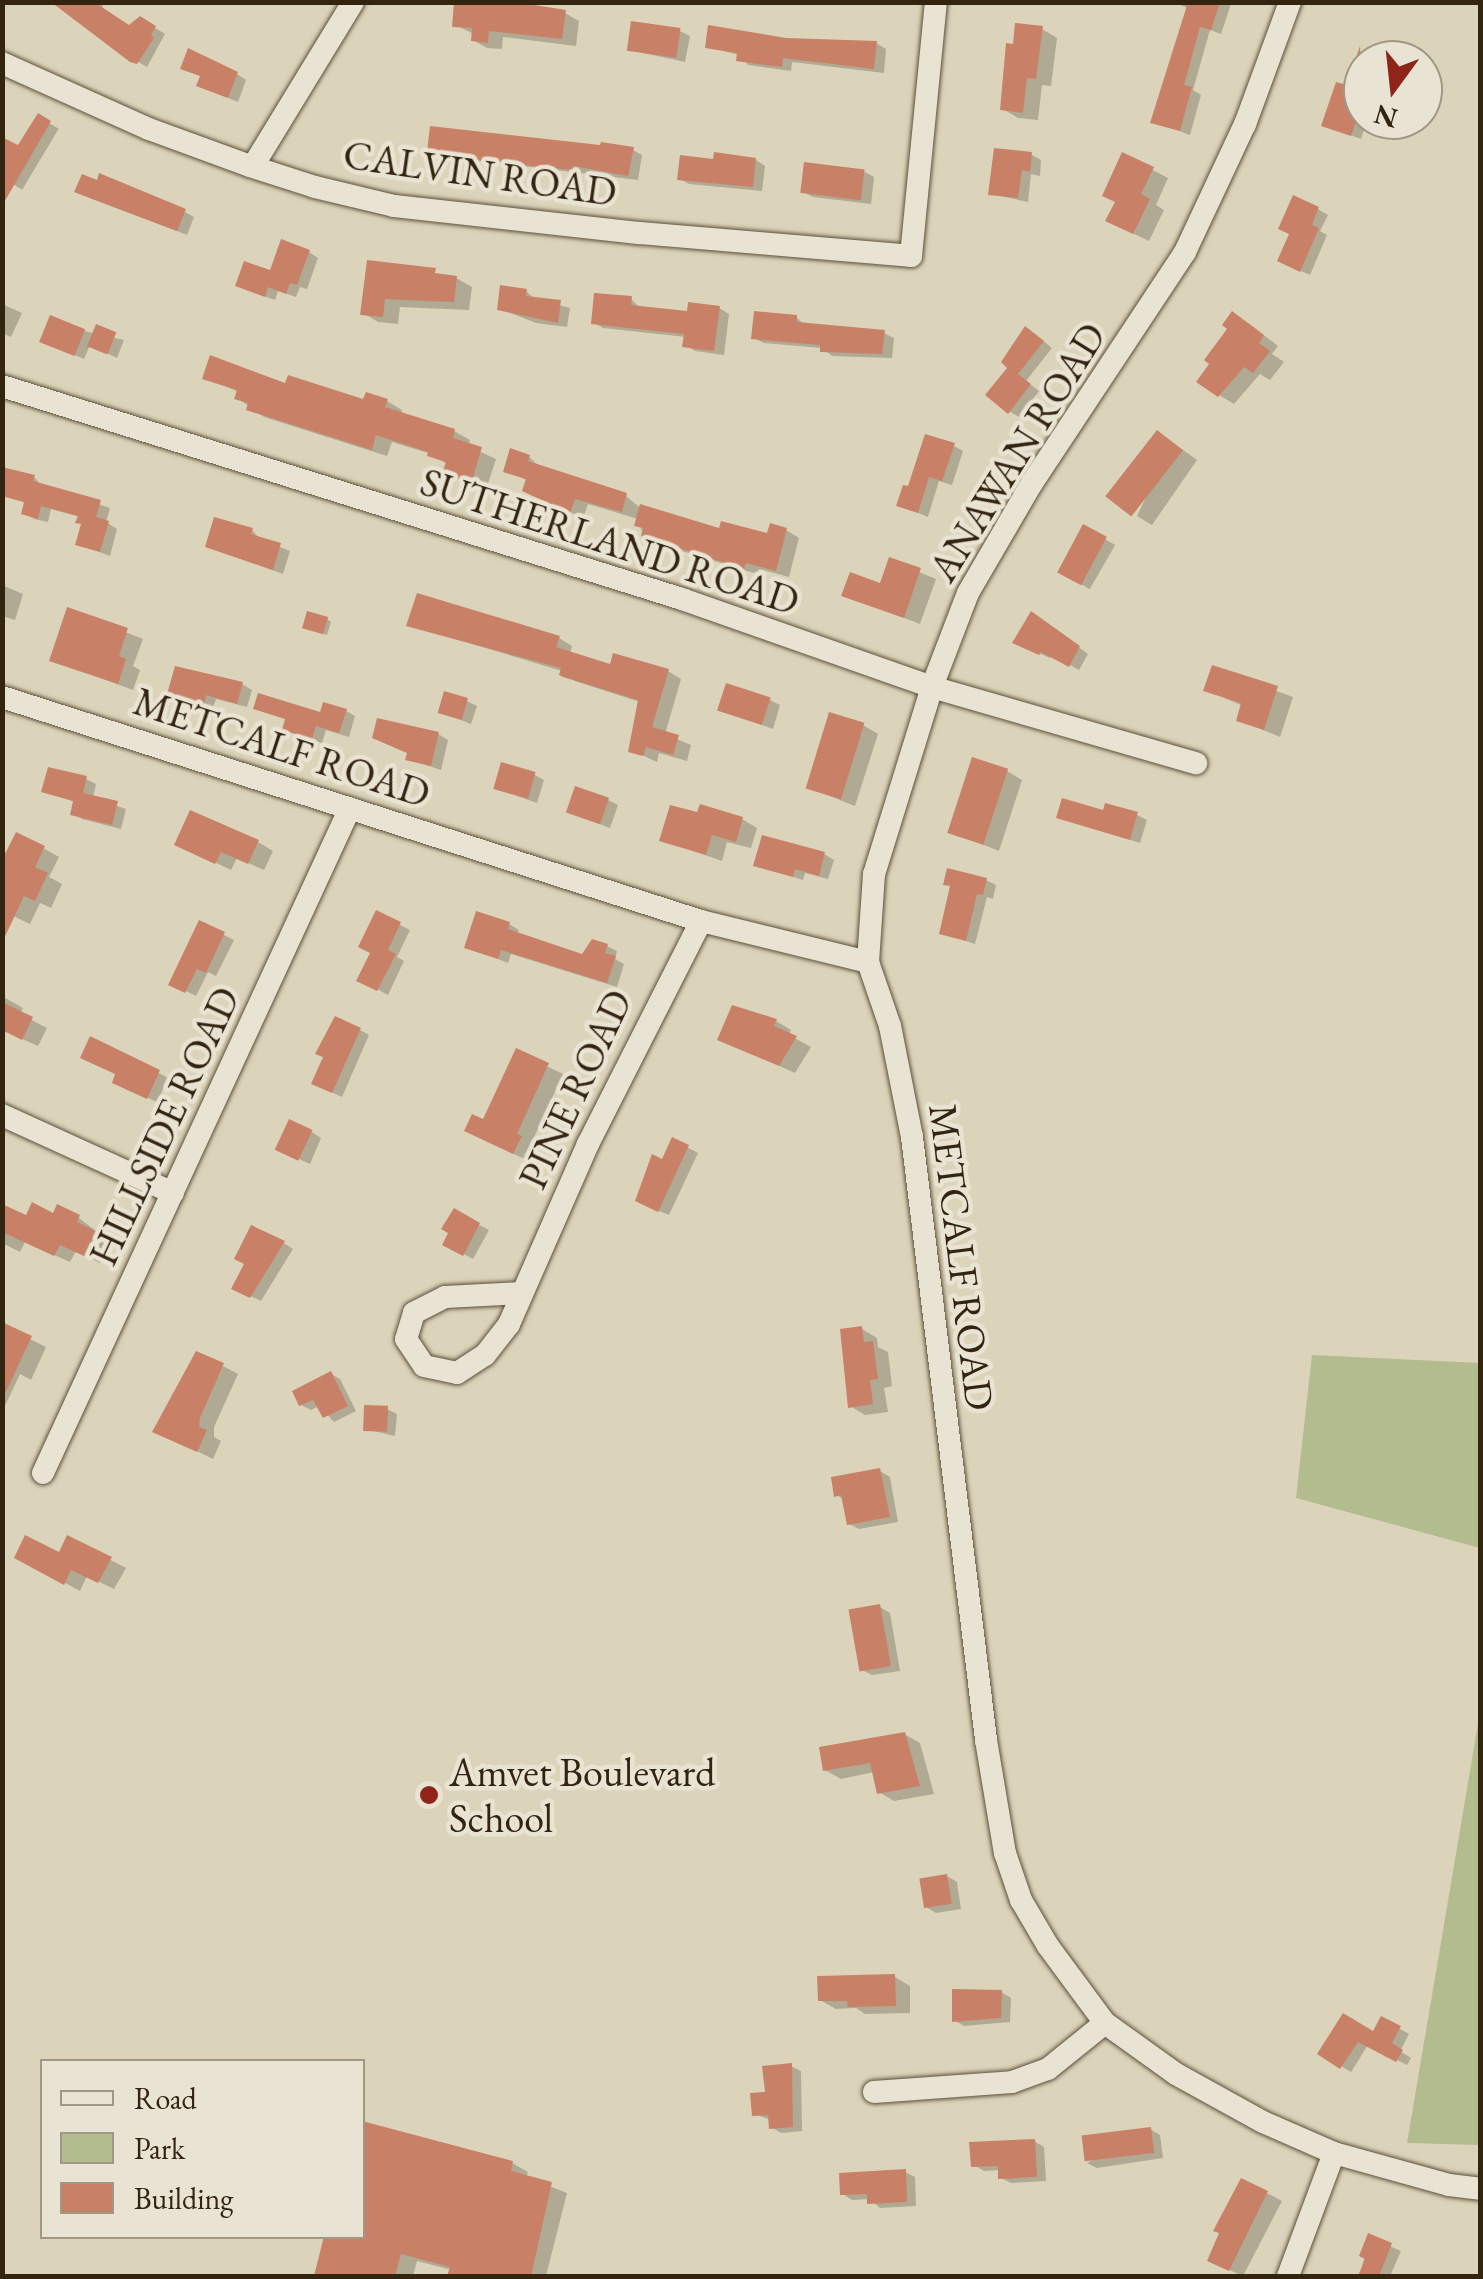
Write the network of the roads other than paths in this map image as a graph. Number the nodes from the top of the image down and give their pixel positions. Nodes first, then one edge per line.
1 (353, 2) edge
2 (936, 2) edge
3 (1290, 2) edge
4 (2, 62) edge
5 (253, 166) junction
6 (2, 386) edge
7 (932, 687) junction
8 (2, 697) edge
9 (1196, 763) dead end
10 (350, 808) junction
11 (701, 921) junction
12 (868, 962) junction
13 (2, 1115) edge
14 (173, 1194) junction
15 (522, 1293) junction
16 (43, 1473) dead end
17 (1105, 2023) junction
18 (874, 2092) dead end
19 (1334, 2153) junction
20 (1480, 2188) edge
21 (1288, 2276) edge

1 - 5 street
2 - 5 street, CALVIN ROAD
3 - 7 street, ANAWAN ROAD
4 - 5 street, CALVIN ROAD
6 - 7 street, SUTHERLAND ROAD
7 - 9 street, SUTHERLAND ROAD
7 - 12 street, ANAWAN ROAD
8 - 10 street, METCALF ROAD
10 - 11 street, METCALF ROAD
10 - 14 street, HILLSIDE ROAD
11 - 12 street, METCALF ROAD
11 - 15 street, PINE ROAD
12 - 17 street, METCALF ROAD
13 - 14 street
14 - 16 street, HILLSIDE ROAD
15 - 15 street, PINE ROAD
17 - 18 street
17 - 19 street, METCALF ROAD
19 - 20 street, METCALF ROAD
19 - 21 street

